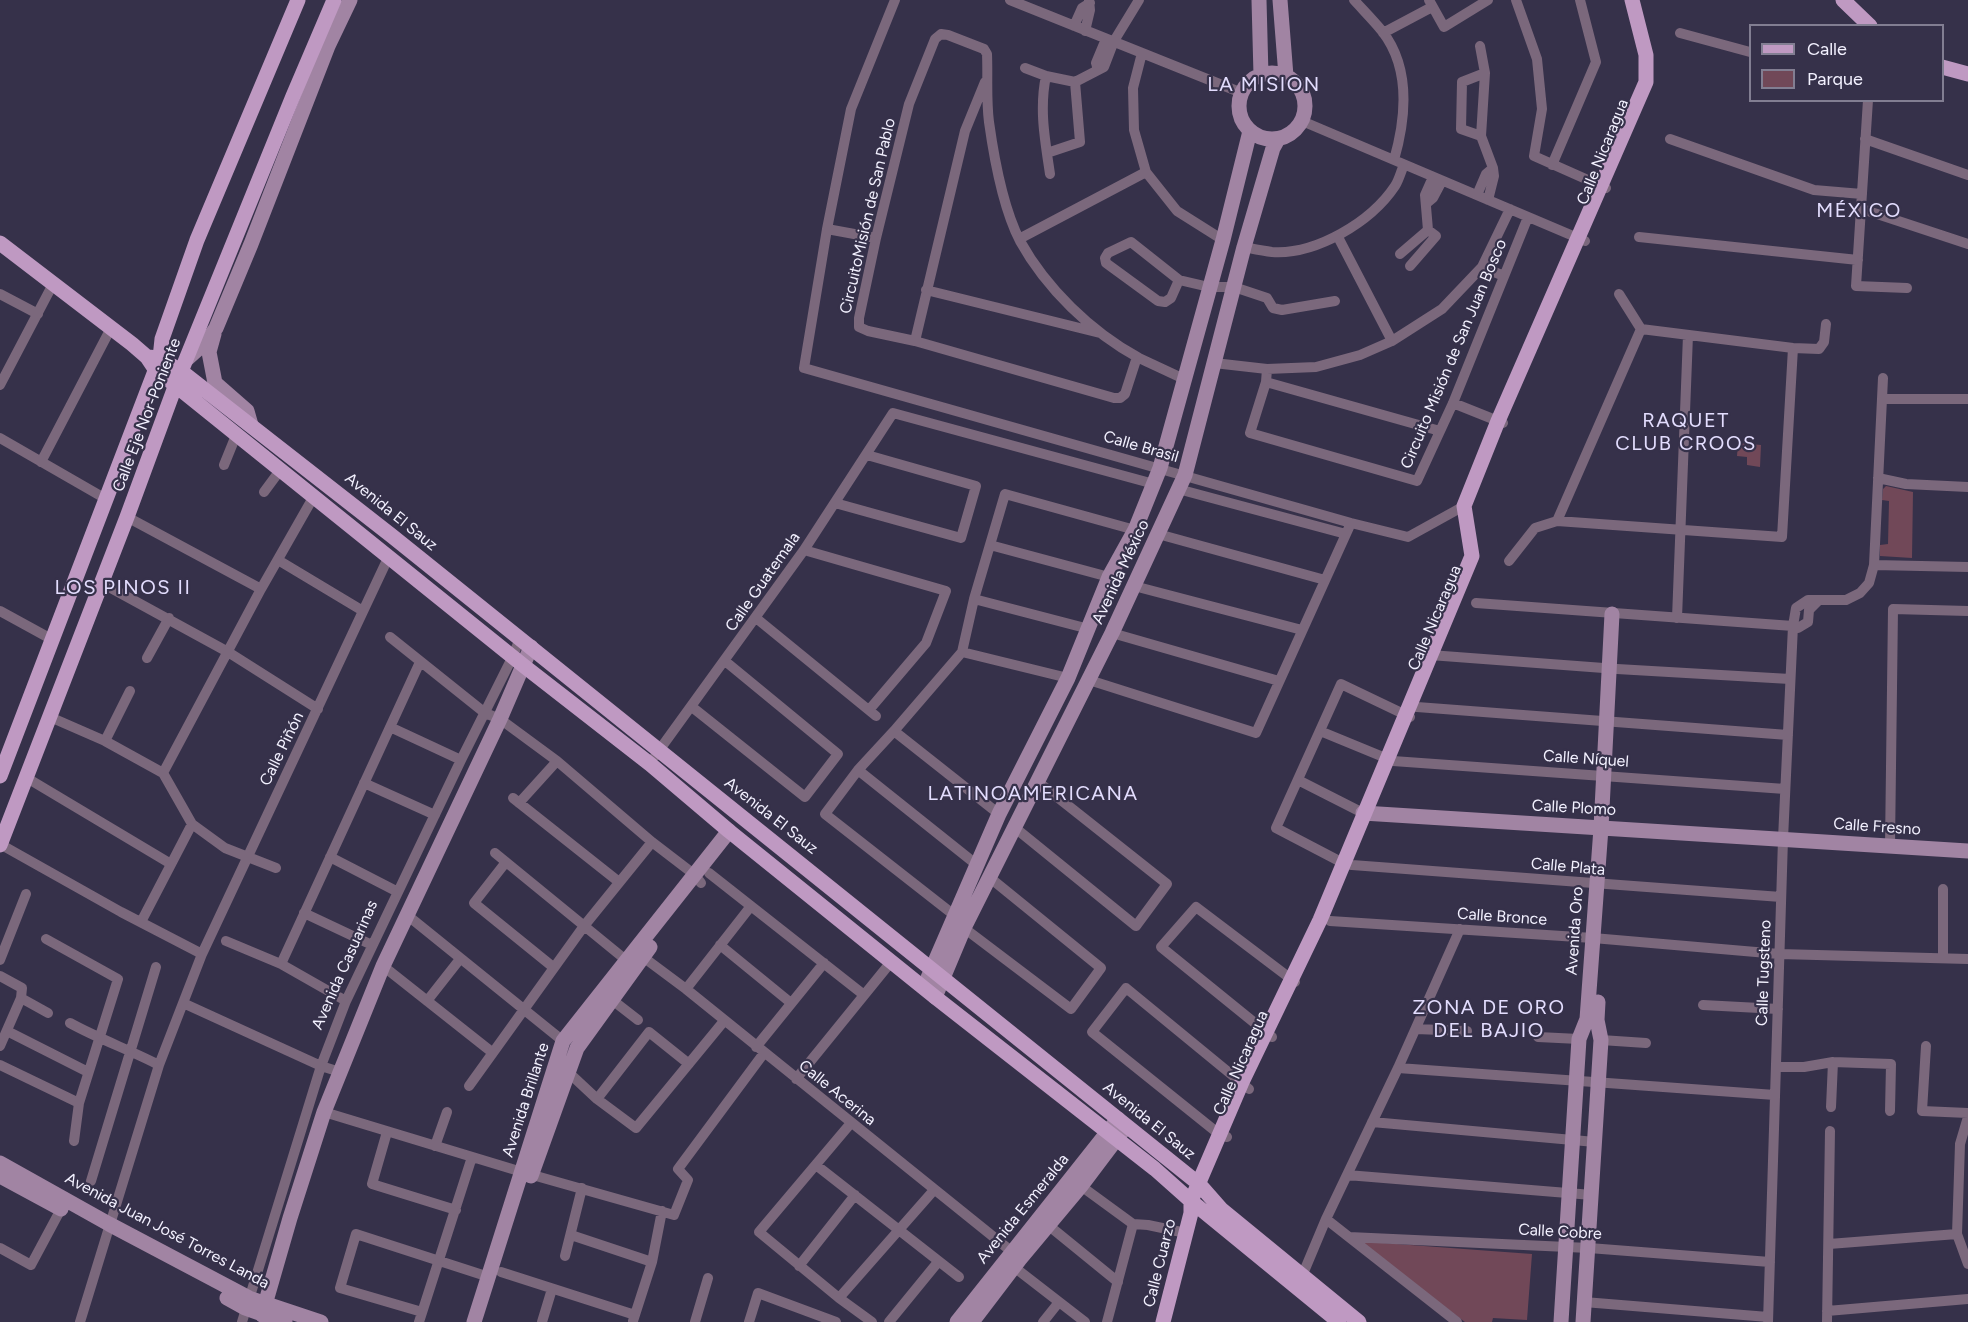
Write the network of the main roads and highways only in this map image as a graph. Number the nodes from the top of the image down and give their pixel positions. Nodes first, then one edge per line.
1 (298, 0) edge
2 (334, 0) edge
3 (1632, 0) edge
4 (1638, 0) edge
5 (1843, 0) edge
6 (1868, 24) edge
7 (1944, 68) edge
8 (1968, 74) edge
9 (1603, 187) junction
10 (0, 243) edge
11 (162, 339) junction
12 (132, 344) junction
13 (154, 361) junction
14 (181, 372) junction
15 (286, 452) junction
16 (279, 467) junction
17 (393, 536) junction
18 (385, 553) junction
19 (78, 575) junction
20 (85, 624) junction
21 (55, 635) junction
22 (61, 688) junction
23 (0, 776) edge
24 (1, 842) edge
25 (1348, 864) junction
26 (1293, 980) junction
27 (1202, 1187) junction
28 (1193, 1207) junction
29 (1300, 1282) junction
30 (1337, 1321) edge
31 (1163, 1322) edge
32 (1359, 1322) edge

1 - 11 main road, Calle Eje Nor-Poniente
2 - 14 main road, Calle Eje Nor-Poniente
3 - 9 main road, Calle Nicaragua
4 - 9 main road, Calle Nicaragua
5 - 6 main road
7 - 8 main road
9 - 25 main road, Calle Nicaragua
10 - 12 main road, Avenida El Sauz
11 - 12 main road
11 - 13 main road, Calle Eje Nor-Poniente
12 - 13 main road, Avenida El Sauz
13 - 14 main road, Avenida El Sauz
13 - 19 main road, Calle Eje Nor-Poniente
14 - 15 main road, Avenida El Sauz
14 - 16 main road, Avenida El Sauz
14 - 20 main road, Calle Eje Nor-Poniente
15 - 16 main road
15 - 17 main road, Avenida El Sauz
16 - 18 main road, Avenida El Sauz
17 - 18 main road
17 - 27 main road, Avenida El Sauz
18 - 28 main road, Avenida El Sauz
19 - 20 main road
19 - 21 main road, Calle Eje Nor-Poniente
20 - 22 main road, Calle Eje Nor-Poniente
21 - 22 main road
21 - 23 main road, Calle Eje Nor-Poniente
22 - 24 main road, Calle Eje Nor-Poniente
25 - 26 main road, Calle Nicaragua
25 - 26 main road, Calle Nicaragua
26 - 27 main road, Calle Nicaragua
27 - 28 main road, Calle Nicaragua
27 - 29 main road, Avenida El Sauz
28 - 29 main road, Avenida El Sauz
28 - 31 main road, Calle Cuarzo
29 - 30 main road, Avenida El Sauz
29 - 32 main road, Avenida El Sauz

